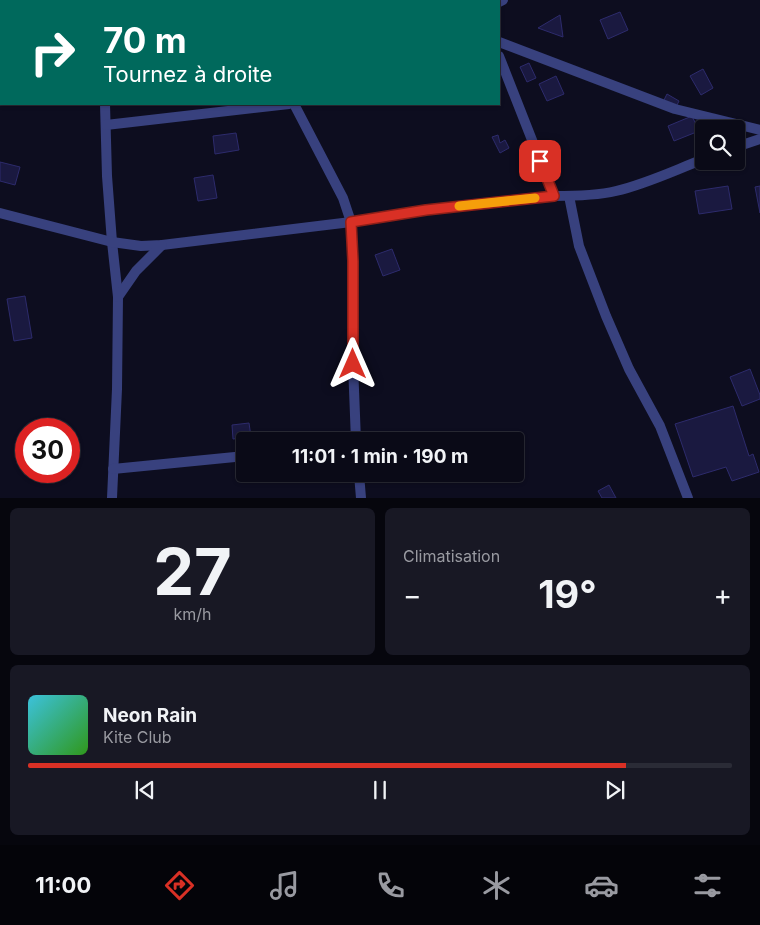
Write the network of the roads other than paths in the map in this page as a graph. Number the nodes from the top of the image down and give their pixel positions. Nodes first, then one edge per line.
1 (500, 42) edge
2 (500, 59) edge
3 (105, 105) edge
4 (280, 105) edge
5 (295, 105) edge
6 (106, 125) junction
7 (760, 130) edge
8 (760, 139) edge
9 (745, 144) edge
10 (695, 162) edge
11 (554, 196) junction
12 (569, 196) junction
13 (0, 213) edge
14 (351, 222) junction
15 (112, 242) junction
16 (162, 245) junction
17 (118, 297) junction
18 (356, 432) edge
19 (236, 457) edge
20 (113, 469) junction
21 (360, 482) edge
22 (112, 498) edge
23 (361, 498) edge
24 (688, 498) edge

1 - 7 street
2 - 11 street
3 - 6 street
4 - 6 street
5 - 14 street
6 - 15 street
8 - 9 street
10 - 12 street
11 - 12 street
11 - 14 street
12 - 24 street
13 - 15 street
14 - 16 street
14 - 18 street
15 - 16 street
15 - 17 street
16 - 17 street
17 - 20 street
19 - 20 street
20 - 22 street
21 - 23 street

